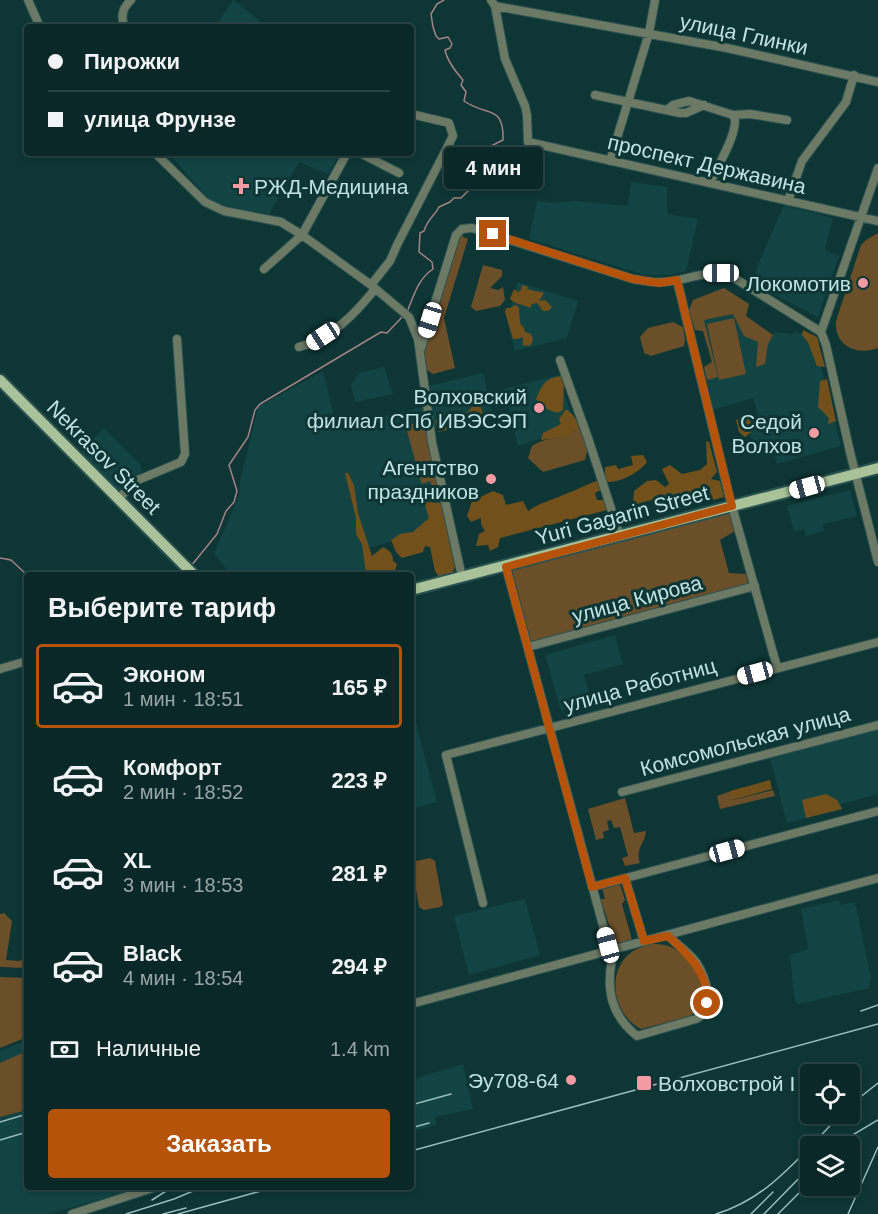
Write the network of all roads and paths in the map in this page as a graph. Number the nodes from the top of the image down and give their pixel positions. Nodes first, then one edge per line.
1 (28, 0) edge
2 (131, 0) edge
3 (655, 0) edge
4 (493, 3) edge
5 (39, 24) edge
6 (123, 24) edge
7 (649, 33) junction
8 (854, 75) junction
9 (878, 81) edge
10 (595, 95) dead end
11 (629, 102) junction
12 (705, 104) junction
13 (667, 110) junction
14 (414, 115) edge
15 (733, 115) junction
16 (787, 120) dead end
17 (158, 156) edge
18 (163, 156) edge
19 (344, 156) edge
20 (366, 156) edge
21 (610, 160) junction
22 (878, 168) edge
23 (173, 169) junction
24 (399, 173) dead end
25 (710, 183) junction
26 (788, 201) junction
27 (861, 217) junction
28 (878, 221) edge
29 (302, 235) junction
30 (264, 269) dead end
31 (677, 280) junction
32 (373, 287) junction
33 (821, 332) junction
34 (177, 339) dead end
35 (299, 347) dead end
36 (420, 353) junction
37 (560, 360) dead end
38 (2, 387) edge
39 (878, 468) edge
40 (855, 474) junction
41 (118, 499) junction
42 (732, 506) junction
43 (620, 536) junction
44 (878, 562) edge
45 (506, 567) junction
46 (192, 572) edge
47 (462, 577) junction
48 (755, 586) junction
49 (414, 589) edge
50 (878, 642) edge
51 (528, 647) junction
52 (24, 662) edge
53 (777, 667) junction
54 (0, 669) edge
55 (878, 725) edge
56 (549, 727) junction
57 (622, 792) dead end
58 (878, 811) edge
59 (625, 878) junction
60 (878, 878) edge
61 (592, 887) junction
62 (483, 903) dead end
63 (668, 936) junction
64 (644, 941) junction
65 (610, 950) junction
66 (414, 1003) edge
67 (147, 1190) edge
68 (72, 1214) edge

1 - 5 street
2 - 6 street
3 - 7 street
4 - 7 street, улица Глинки
4 - 21 street, проспект Державина
7 - 8 street, улица Глинки
7 - 11 street
8 - 9 street, улица Глинки
8 - 26 street
10 - 11 street
11 - 13 street
11 - 21 street
12 - 13 street
12 - 13 street
12 - 15 street
14 - 32 street
15 - 16 street
15 - 25 street
17 - 23 street
18 - 23 street
19 - 29 street
20 - 24 street
21 - 25 street, проспект Державина
22 - 27 street
23 - 29 street
25 - 26 street, проспект Державина
26 - 27 street, проспект Державина
27 - 28 street, проспект Державина
27 - 33 street
29 - 30 street
29 - 32 street
31 - 33 street
31 - 36 street
31 - 42 street
32 - 35 street
32 - 36 street
33 - 40 street
34 - 41 street
36 - 47 street
37 - 43 street
38 - 41 main road, Nekrasov Street
39 - 40 main road, Yuri Gagarin Street
40 - 42 main road, Yuri Gagarin Street
40 - 44 street
41 - 46 main road, Nekrasov Street
42 - 43 main road, Yuri Gagarin Street
42 - 48 street
43 - 45 main road, Yuri Gagarin Street
45 - 47 main road, Yuri Gagarin Street
45 - 51 street
47 - 49 main road, Yuri Gagarin Street
48 - 51 street, улица Кирова
48 - 53 street
50 - 53 street, улица Работниц
51 - 56 street
52 - 54 street
53 - 56 street, улица Работниц
55 - 57 street, Комсомольская улица
56 - 61 street
56 - 62 street, улица Работниц
58 - 59 street
59 - 61 street
59 - 64 street
60 - 63 street
61 - 65 street
63 - 64 street
63 - 65 street
64 - 65 street
65 - 66 street
67 - 68 street

